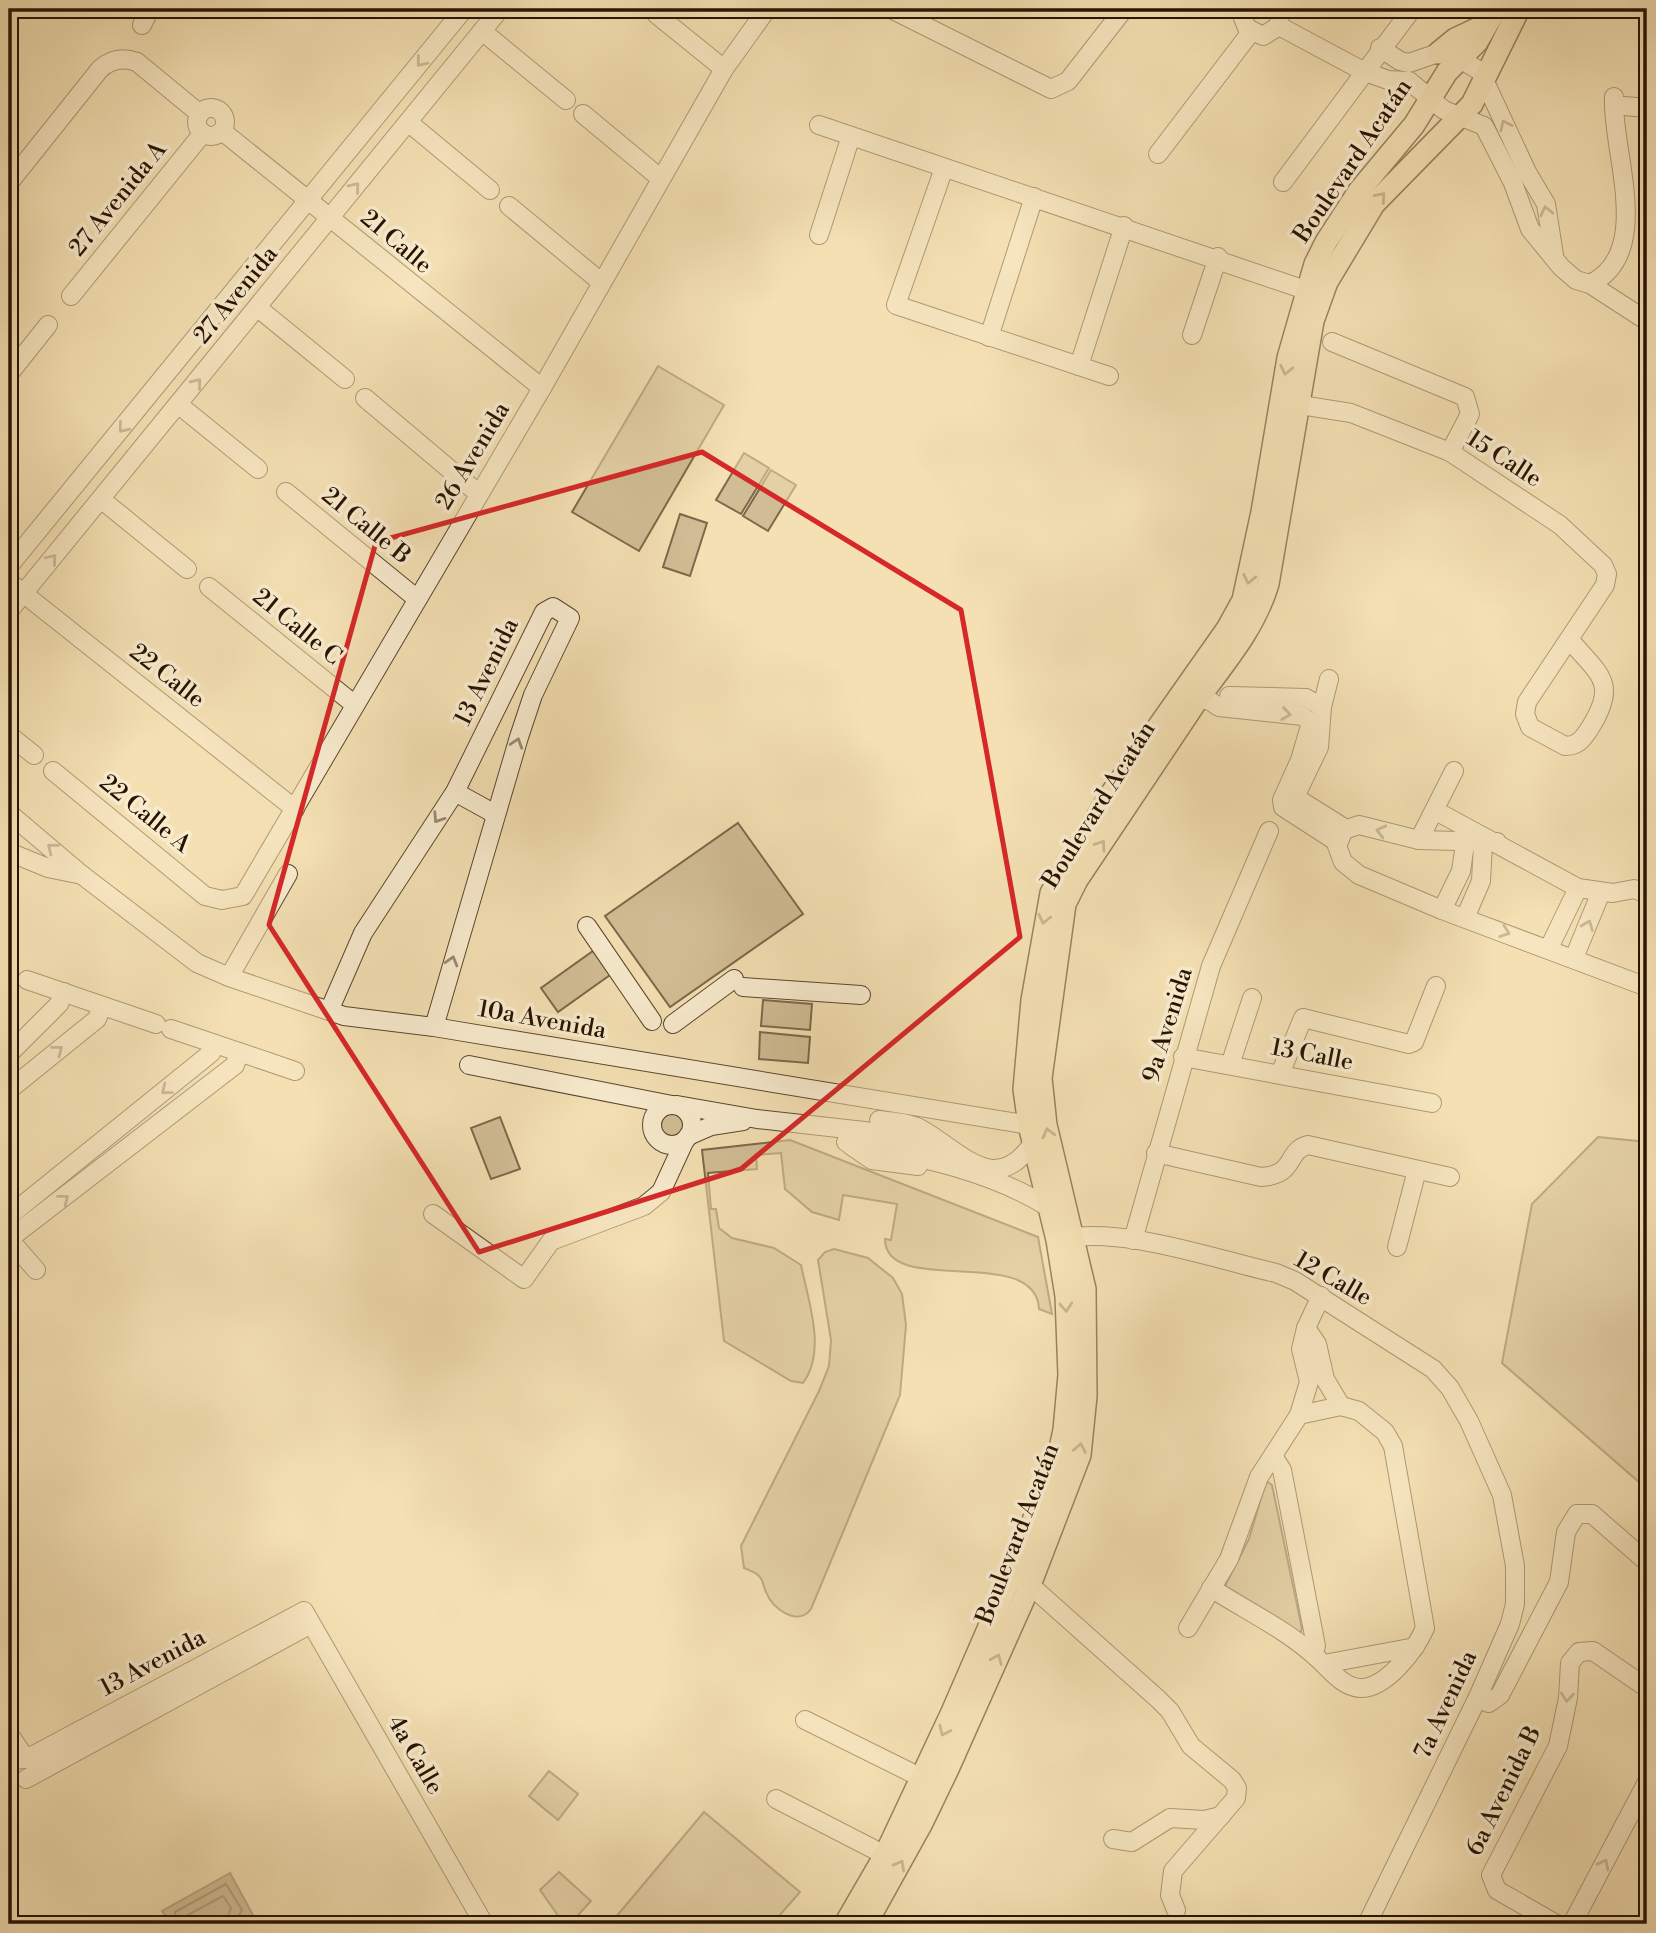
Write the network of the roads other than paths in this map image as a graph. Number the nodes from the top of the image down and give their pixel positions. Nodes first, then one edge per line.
1 (464, 9) edge
2 (500, 9) edge
3 (767, 9) edge
4 (891, 9) edge
5 (1124, 9) edge
6 (1244, 9) edge
7 (1412, 9) edge
8 (1519, 9) edge
9 (656, 14) dead end
10 (1492, 16) edge
11 (1279, 17) edge
12 (482, 31) junction
13 (1251, 32) junction
14 (1380, 48) junction
15 (1438, 53) junction
16 (1460, 60) junction
17 (724, 69) junction
18 (1363, 71) junction
19 (1484, 79) junction
20 (1409, 81) junction
21 (1431, 97) junction
22 (566, 100) dead end
23 (1647, 108) edge
24 (200, 114) junction
25 (583, 114) dead end
26 (1460, 115) junction
27 (408, 122) junction
28 (819, 125) dead end
29 (222, 131) junction
30 (202, 133) junction
31 (851, 136) junction
32 (1158, 155) dead end
33 (944, 168) junction
34 (660, 178) junction
35 (1283, 182) dead end
36 (9, 183) edge
37 (491, 190) dead end
38 (1034, 197) junction
39 (309, 201) junction
40 (509, 206) dead end
41 (330, 219) junction
42 (1124, 226) junction
43 (819, 235) dead end
44 (1555, 255) junction
45 (1217, 257) junction
46 (601, 282) junction
47 (1590, 284) junction
48 (1315, 293) junction
49 (71, 296) dead end
50 (258, 307) junction
51 (1647, 321) edge
52 (48, 325) dead end
53 (1192, 335) dead end
54 (989, 337) junction
55 (1332, 342) dead end
56 (1079, 366) junction
57 (9, 374) edge
58 (1109, 376) dead end
59 (345, 379) dead end
60 (541, 388) junction
61 (366, 398) dead end
62 (1288, 403) junction
63 (180, 405) junction
64 (1450, 452) junction
65 (258, 469) dead end
66 (286, 492) dead end
67 (479, 494) junction
68 (102, 500) junction
69 (9, 566) edge
70 (187, 569) dead end
71 (9, 582) edge
72 (209, 587) dead end
73 (23, 593) junction
74 (416, 598) junction
75 (9, 611) edge
76 (1569, 639) junction
77 (1329, 678) dead end
78 (1197, 698) junction
79 (355, 705) junction
80 (1322, 707) junction
81 (1313, 733) junction
82 (9, 735) edge
83 (34, 755) dead end
84 (53, 771) dead end
85 (1454, 771) dead end
86 (455, 792) junction
87 (295, 809) junction
88 (1436, 811) junction
89 (9, 813) edge
90 (495, 814) junction
91 (1269, 831) dead end
92 (1341, 835) junction
93 (1419, 840) junction
94 (1490, 842) junction
95 (1465, 844) junction
96 (9, 852) edge
97 (288, 874) dead end
98 (82, 875) junction
99 (1577, 888) junction
100 (1601, 892) junction
101 (1647, 894) edge
102 (205, 896) joint
103 (1442, 910) junction
104 (1465, 918) junction
105 (587, 926) dead end
106 (1549, 948) junction
107 (1574, 958) junction
108 (229, 977) junction
109 (27, 980) dead end
110 (1436, 986) dead end
111 (1647, 987) edge
112 (64, 992) junction
113 (861, 995) dead end
114 (1252, 998) dead end
115 (102, 1006) junction
116 (329, 1011) junction
117 (652, 1021) dead end
118 (673, 1024) dead end
119 (433, 1027) junction
120 (215, 1044) junction
121 (239, 1052) junction
122 (9, 1054) edge
123 (1183, 1057) junction
124 (469, 1065) dead end
125 (1230, 1065) junction
126 (295, 1071) dead end
127 (1280, 1074) junction
128 (9, 1090) edge
129 (613, 1091) junction
130 (1432, 1103) dead end
131 (675, 1105) junction
132 (757, 1119) junction
133 (817, 1124) junction
134 (654, 1131) junction
135 (1031, 1134) junction
136 (687, 1138) junction
137 (1156, 1153) junction
138 (953, 1159) junction
139 (1417, 1170) junction
140 (1450, 1177) dead end
141 (668, 1181) junction
142 (1048, 1207) junction
143 (433, 1214) dead end
144 (9, 1216) edge
145 (1065, 1238) junction
146 (9, 1239) edge
147 (1133, 1240) junction
148 (1397, 1247) dead end
149 (36, 1270) dead end
150 (1321, 1296) junction
151 (1317, 1380) junction
152 (1341, 1406) junction
153 (1299, 1415) junction
154 (1273, 1456) junction
155 (1502, 1494) joint
156 (1647, 1562) edge
157 (1010, 1576) junction
158 (1030, 1585) junction
159 (1211, 1588) junction
160 (307, 1617) junction
161 (1188, 1628) dead end
162 (1415, 1647) junction
163 (1318, 1659) junction
164 (1647, 1688) edge
165 (1478, 1699) junction
166 (805, 1720) dead end
167 (9, 1734) edge
168 (17, 1759) edge
169 (922, 1778) junction
170 (26, 1779) dead end
171 (1647, 1782) edge
172 (776, 1799) dead end
173 (1222, 1816) junction
174 (1113, 1839) dead end
175 (885, 1855) junction
176 (1177, 1910) dead end
177 (484, 1924) edge
178 (845, 1924) edge
179 (866, 1924) edge
180 (1367, 1924) edge
181 (1556, 1924) edge
182 (1572, 1924) edge

1 -> 39 street, 27 Avenida
2 - 12 street, 27 Avenida
3 - 17 street, 26 Avenida
4 - 5 street
6 - 13 street
7 - 14 street
8 - 19 main road, Boulevard Acatán
9 - 17 street
10 - 15 main road
10 - 16 main road, Boulevard Acatán
11 - 13 street
11 - 18 street
12 - 22 street
12 - 27 street, 27 Avenida
13 - 32 street
14 - 15 street
14 - 18 street
15 - 16 street
15 - 20 street
16 - 19 street
16 - 21 main road, Boulevard Acatán
17 - 34 street, 26 Avenida
18 - 20 street
18 - 35 street
19 - 26 main road, Boulevard Acatán
44 -> 19 street
20 - 21 street
21 - 26 street
21 - 48 main road, Boulevard Acatán
23 - 47 street
24 - 29 street, 21 Calle
24 - 30 street
24 - 36 street
25 - 34 street
26 - 44 street
48 -> 26 main road, Boulevard Acatán
27 - 37 street
41 -> 27 street, 27 Avenida
28 - 31 street
29 - 30 street
29 - 39 street, 21 Calle
30 - 49 street, 27 Avenida A
31 - 33 street
31 - 43 street
33 - 38 street
33 - 54 street
34 - 46 street, 26 Avenida
38 - 42 street
38 - 54 street
39 - 41 street, 21 Calle
39 -> 69 street, 27 Avenida
40 - 46 street
41 - 50 street, 27 Avenida
41 - 60 street, 21 Calle
42 - 45 street
42 - 56 street
44 - 47 street
45 - 48 street
45 - 53 street
46 - 60 street, 26 Avenida
47 - 51 street
48 - 62 main road, Boulevard Acatán
50 - 59 street
63 -> 50 street, 27 Avenida
52 - 57 street
54 - 56 street
55 - 64 street
56 - 58 street
60 - 67 street, 26 Avenida
61 - 67 street
62 - 64 street, 15 Calle
62 - 78 main road, Boulevard Acatán
63 - 65 street
63 - 68 street, 27 Avenida
64 - 76 street, 15 Calle
66 - 74 street, 21 Calle B
67 - 74 street, 26 Avenida
68 - 70 street
73 -> 68 street, 27 Avenida
71 - 73 street, 22 Calle
72 - 79 street, 21 Calle C
73 - 75 street, 27 Avenida
73 - 87 street, 22 Calle
74 - 79 street, 26 Avenida
76 - 76 street, 15 Calle
77 - 80 street
78 - 80 street
78 -> 81 street
78 -> 135 main road, Boulevard Acatán
145 -> 78 main road, Boulevard Acatán
79 - 87 street, 26 Avenida
80 - 81 street
81 - 92 street
82 - 83 street
84 - 102 street, 22 Calle A
85 - 88 street
86 - 90 street
90 -> 86 street, 13 Avenida
86 -> 116 street, 13 Avenida
87 - 102 street, 26 Avenida
88 - 93 street
88 - 94 street
98 -> 89 street, 10a Avenida
119 -> 90 street, 13 Avenida
91 - 123 street, 9a Avenida
93 -> 92 street
92 - 103 street
93 - 95 street
94 - 95 street
94 - 99 street
94 - 104 street
95 - 103 street
96 - 98 street, 10a Avenida
97 - 108 street
98 - 108 street, 10a Avenida
99 - 100 street
99 - 106 street
100 - 101 street
107 -> 100 street
103 - 104 street
104 -> 106 street
105 - 117 street
106 - 107 street
107 - 111 street
108 - 116 street, 10a Avenida
109 - 112 street
110 - 127 street
112 - 115 street
112 - 122 street
113 - 118 street
114 - 125 street
115 - 120 street
128 -> 115 street
116 - 119 street, 10a Avenida
119 - 135 street, 10a Avenida
120 - 121 street
120 -> 144 street
121 - 126 street
146 -> 121 street
123 - 125 street, 13 Calle
123 - 137 street, 9a Avenida
124 - 129 street
125 - 127 street, 13 Calle
127 - 130 street, 13 Calle
129 - 131 street
129 - 134 street
131 - 132 street
131 - 134 street
131 - 136 street
132 - 133 street
132 - 136 street
133 - 138 street
133 - 138 street
134 - 136 street
134 - 141 street
135 - 138 street
135 - 142 main road, Boulevard Acatán
136 - 141 street
137 - 139 street
137 - 147 street, 9a Avenida
138 - 142 street
139 - 140 street
139 - 148 street
141 - 143 street
142 - 145 main road, Boulevard Acatán
145 - 147 street, 12 Calle
145 -> 157 main road, Boulevard Acatán
158 -> 145 main road, Boulevard Acatán
146 - 149 street
147 - 150 street, 12 Calle
150 - 151 street
150 - 155 street, 12 Calle
151 - 152 street
151 - 153 street
152 - 153 street
152 - 162 street
153 - 154 street
154 - 159 street
154 - 163 street
155 - 165 street, 7a Avenida
156 - 165 street
157 - 158 street
157 -> 169 main road, Boulevard Acatán
158 - 173 street
179 -> 158 main road, Boulevard Acatán
159 - 161 street
159 - 163 street
160 - 168 street, 13 Avenida
160 - 170 street
160 - 177 street, 4a Calle
162 - 163 street
162 - 163 street
164 -> 181 street, 6a Avenida B
165 - 180 street, 7a Avenida
166 - 169 street
167 - 168 street
169 - 175 main road, Boulevard Acatán
182 -> 171 street
172 - 175 street
173 - 174 street
173 - 176 street
175 - 178 main road, Boulevard Acatán

